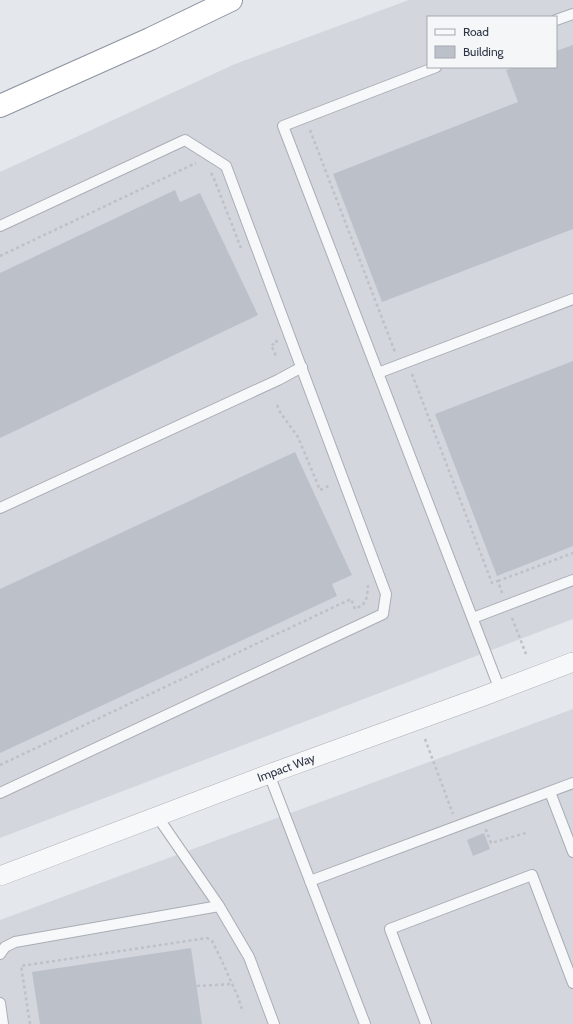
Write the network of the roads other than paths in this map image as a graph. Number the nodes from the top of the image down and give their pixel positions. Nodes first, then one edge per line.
1 (232, 0) edge
2 (573, 14) edge
3 (557, 20) edge
4 (433, 68) edge
5 (0, 106) edge
6 (0, 226) edge
7 (573, 299) edge
8 (302, 367) junction
9 (378, 373) junction
10 (0, 508) edge
11 (573, 580) edge
12 (472, 618) junction
13 (573, 662) edge
14 (500, 690) junction
15 (269, 774) junction
16 (573, 783) edge
17 (550, 792) junction
18 (0, 793) edge
19 (157, 816) junction
20 (573, 852) edge
21 (0, 876) edge
22 (310, 881) junction
23 (219, 906) junction
24 (0, 954) edge
25 (573, 983) edge
26 (0, 1003) edge
27 (3, 1024) edge
28 (274, 1024) edge
29 (365, 1024) edge
30 (426, 1024) edge

1 - 5 highway
2 - 3 lane
4 - 9 lane
6 - 8 lane
7 - 9 lane
8 - 10 lane
8 - 18 lane
9 - 12 lane
11 - 12 lane
12 - 14 lane
13 - 14 street, Impact Way
14 - 15 street, Impact Way
15 - 19 street, Impact Way
15 - 22 lane
16 - 17 lane
17 - 20 lane
17 - 22 lane
19 - 21 street, Impact Way
19 - 23 lane
22 - 29 lane
23 - 24 lane
23 - 28 lane
25 - 30 lane
26 - 27 lane

